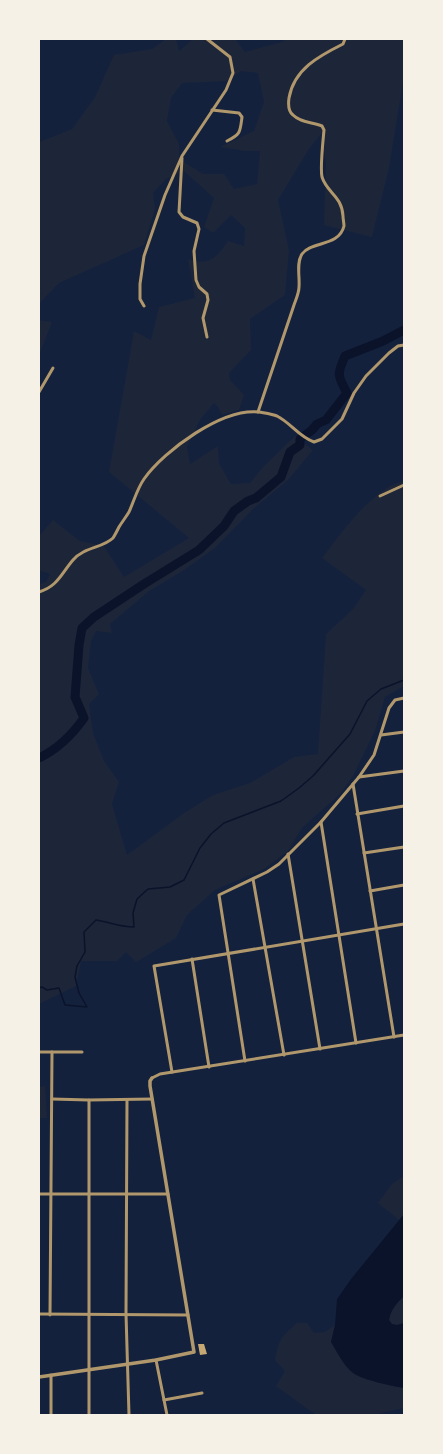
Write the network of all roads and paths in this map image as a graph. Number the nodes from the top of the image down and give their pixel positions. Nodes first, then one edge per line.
1 (207, 39) edge
2 (345, 39) edge
3 (212, 110) junction
4 (226, 141) dead end
5 (182, 156) junction
6 (144, 306) dead end
7 (207, 337) dead end
8 (404, 345) edge
9 (53, 368) dead end
10 (39, 392) edge
11 (258, 412) junction
12 (404, 485) edge
13 (380, 496) dead end
14 (39, 592) edge
15 (404, 698) edge
16 (404, 732) edge
17 (381, 735) junction
18 (404, 771) edge
19 (359, 777) junction
20 (353, 784) junction
21 (404, 806) edge
22 (357, 814) junction
23 (321, 822) junction
24 (404, 847) edge
25 (364, 853) junction
26 (288, 854) junction
27 (253, 879) junction
28 (404, 885) edge
29 (370, 890) junction
30 (404, 924) edge
31 (376, 928) junction
32 (340, 934) junction
33 (302, 941) junction
34 (265, 947) junction
35 (228, 953) junction
36 (192, 959) junction
37 (404, 1035) edge
38 (394, 1037) junction
39 (356, 1043) junction
40 (320, 1049) junction
41 (39, 1052) edge
42 (52, 1052) junction
43 (82, 1052) dead end
44 (284, 1055) junction
45 (245, 1062) junction
46 (208, 1067) junction
47 (172, 1072) junction
48 (152, 1078) joint
49 (52, 1099) junction
50 (152, 1099) junction
51 (89, 1100) junction
52 (127, 1100) junction
53 (39, 1194) edge
54 (50, 1194) junction
55 (89, 1194) junction
56 (127, 1194) junction
57 (168, 1194) junction
58 (39, 1314) edge
59 (50, 1314) junction
60 (88, 1314) junction
61 (126, 1314) junction
62 (188, 1315) junction
63 (156, 1360) junction
64 (128, 1364) junction
65 (88, 1370) junction
66 (51, 1375) junction
67 (39, 1377) edge
68 (202, 1393) dead end
69 (164, 1400) junction
70 (51, 1415) edge
71 (89, 1415) edge
72 (129, 1415) edge
73 (166, 1415) edge

1 - 3 street
2 - 11 street
3 - 4 street
3 - 5 street
5 - 6 street
5 - 7 street
8 - 11 street
9 - 10 street
11 - 14 street
12 - 13 street
15 - 17 street
16 - 17 street
17 - 19 street
18 - 19 street
19 - 20 street
20 - 22 street
20 - 23 street
21 - 22 street
22 - 25 street
23 - 26 street
23 - 32 street
24 - 25 street
25 - 29 street
26 - 27 street
26 - 33 street
27 - 34 street
27 - 35 street
28 - 29 street
29 - 31 street
30 - 31 street
31 - 32 street
31 - 38 street
32 - 33 street
32 - 39 street
33 - 34 street
33 - 40 street
34 - 35 street
34 - 44 street
35 - 36 street
35 - 45 street
36 - 46 street
36 - 47 street
37 - 38 street
38 - 39 street
39 - 40 street
40 - 44 street
41 - 42 street
42 - 43 street
42 - 49 street
44 - 45 street
45 - 46 street
46 - 47 street
47 - 48 street
48 - 50 street
49 - 51 street
49 - 54 street
50 - 52 street
50 - 57 street
51 - 52 street
51 - 55 street
52 - 56 street
53 - 54 street
54 - 55 street
54 - 59 street
55 - 56 street
55 - 60 street
56 - 57 street
56 - 61 street
57 - 62 street
58 - 59 street
59 - 60 street
60 - 61 street
60 - 65 street
61 - 62 street
61 - 64 street
62 - 63 street
63 - 64 street
63 - 69 street
64 - 65 street
64 - 72 street
65 - 66 street
65 - 71 street
66 - 67 street
66 - 70 street
68 - 69 street
69 - 73 street

